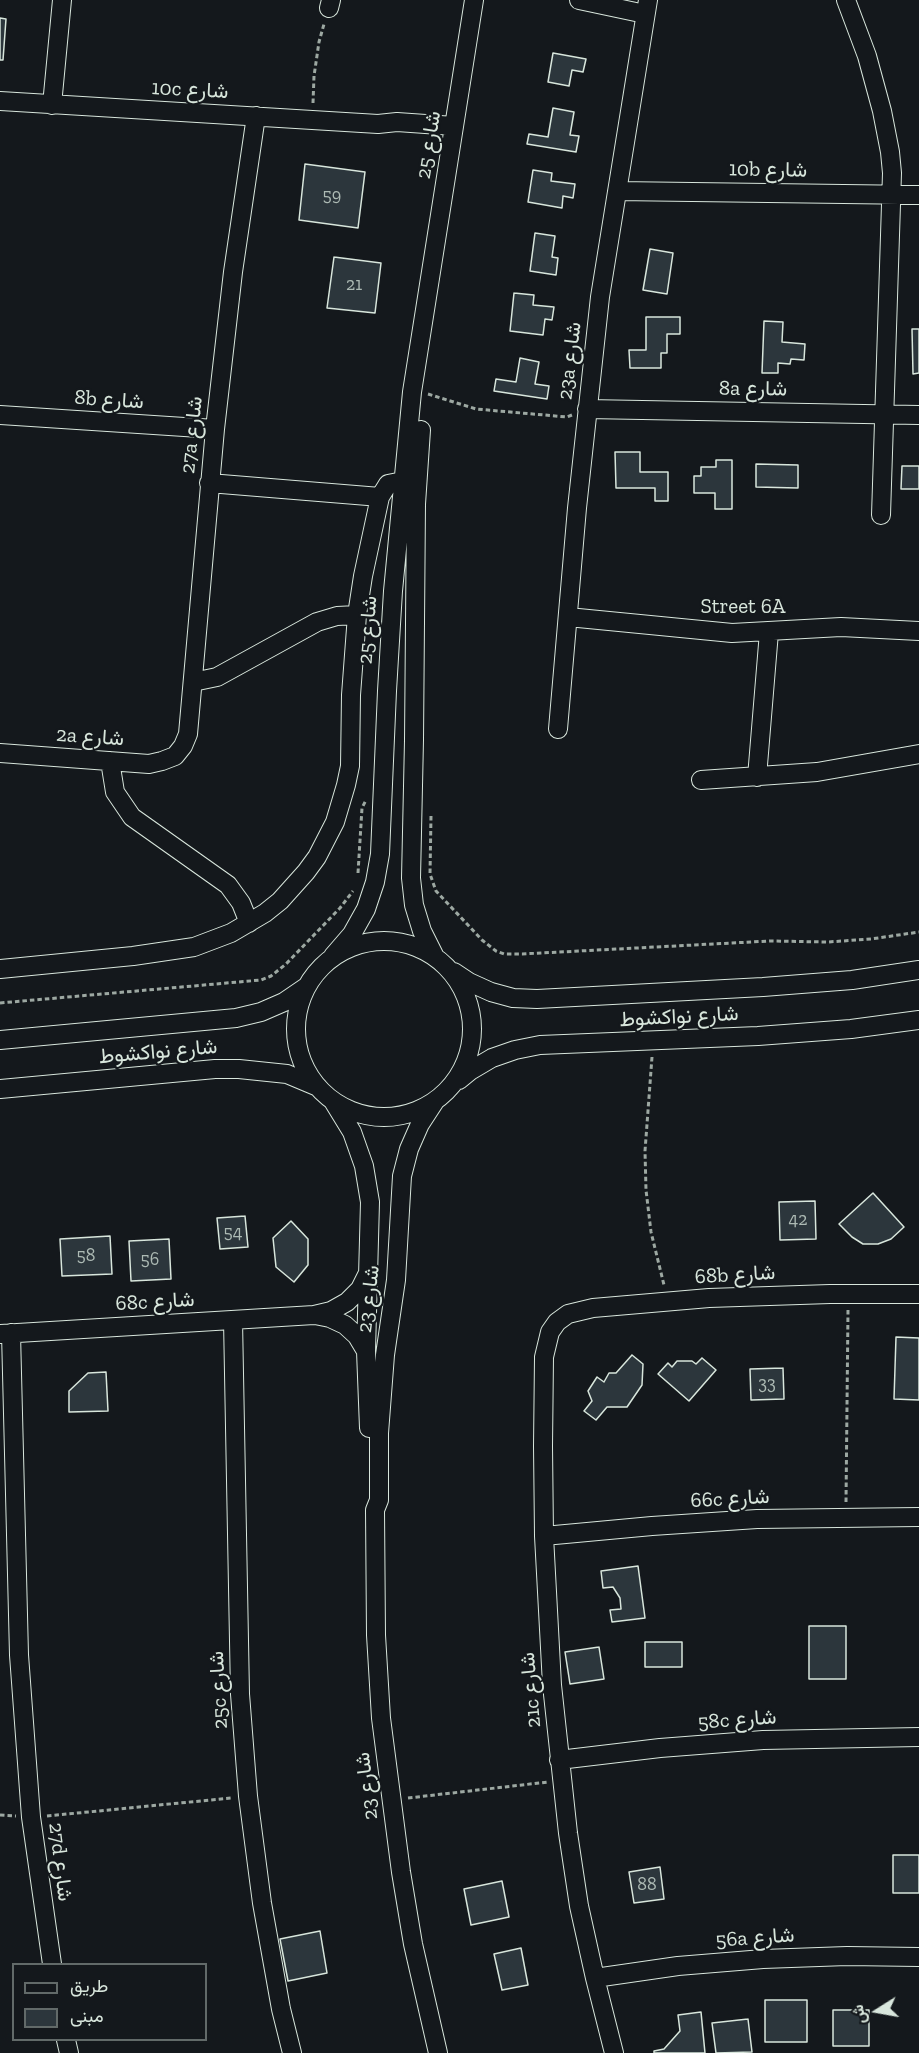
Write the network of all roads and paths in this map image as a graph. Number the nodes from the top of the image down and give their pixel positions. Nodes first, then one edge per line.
1 (62, 0) edge
2 (474, 0) edge
3 (579, 0) edge
4 (846, 0) edge
5 (330, 4) edge
6 (647, 7) edge
7 (0, 100) edge
8 (52, 105) junction
9 (256, 116) junction
10 (312, 120) junction
11 (453, 132) junction
12 (617, 190) junction
13 (892, 195) junction
14 (919, 195) edge
15 (428, 296) junction
16 (424, 393) junction
17 (587, 409) junction
18 (885, 414) junction
19 (0, 415) edge
20 (919, 415) edge
21 (215, 429) junction
22 (403, 482) junction
23 (209, 483) junction
24 (380, 497) junction
25 (881, 515) dead end
26 (357, 615) junction
27 (568, 617) junction
28 (919, 631) edge
29 (769, 632) junction
30 (193, 682) junction
31 (558, 729) dead end
32 (0, 753) edge
33 (919, 754) edge
34 (175, 756) joint
35 (110, 761) junction
36 (757, 777) junction
37 (701, 780) dead end
38 (382, 796) junction
39 (431, 810) dead end
40 (358, 876) dead end
41 (356, 885) dead end
42 (249, 923) junction
43 (919, 932) edge
44 (434, 955) junction
45 (333, 956) junction
46 (0, 969) edge
47 (450, 969) junction
48 (919, 970) edge
49 (306, 987) junction
50 (0, 1003) edge
51 (919, 1020) edge
52 (0, 1040) edge
53 (653, 1040) junction
54 (318, 1087) junction
55 (450, 1087) junction
56 (0, 1089) edge
57 (333, 1101) junction
58 (435, 1101) junction
59 (368, 1273) junction
60 (849, 1294) junction
61 (919, 1294) edge
62 (668, 1301) junction
63 (314, 1315) junction
64 (233, 1320) junction
65 (557, 1322) joint
66 (6, 1333) edge
67 (366, 1351) junction
68 (375, 1510) junction
69 (846, 1517) junction
70 (919, 1517) edge
71 (544, 1536) junction
72 (919, 1737) edge
73 (559, 1760) junction
74 (561, 1780) junction
75 (248, 1796) junction
76 (391, 1800) junction
77 (0, 1815) edge
78 (31, 1817) junction
79 (919, 1957) edge
80 (52, 1963) edge
81 (595, 1978) junction
82 (292, 2053) edge
83 (438, 2053) edge
84 (614, 2053) edge

1 - 8 street
2 - 11 street, شارع 25
3 - 6 street
4 - 13 street
5 - 10 path
6 - 12 street, 23a شارع
7 - 8 street, 10c شارع
8 - 9 street, 10c شارع
9 - 10 street, 10c شارع
9 - 21 street, 27a شارع
10 - 11 street, 10c شارع
11 - 15 street, شارع 25
12 - 13 street, 10b شارع
12 - 17 street, 23a شارع
13 - 14 street, 10b شارع
13 - 18 street
15 - 16 street, شارع 25
15 - 22 street, شارع 25
16 - 17 path
16 - 44 street, شارع 25
17 - 18 street, 8a شارع
17 - 27 street, 23a شارع
18 - 20 street, 8a شارع
18 - 25 street
19 - 21 street, 8b شارع
21 - 23 street, 27a شارع
22 - 24 street
22 - 38 street, شارع 25
23 - 24 street
23 - 30 street, 27a شارع
24 - 26 street
26 - 30 street
26 - 42 street
27 - 29 street, Street 6A
27 - 31 street, 23a شارع
28 - 29 street, Street 6A
29 - 36 street
30 - 34 street, 27a شارع
32 - 35 street, 2a شارع
33 - 36 street
34 - 35 street, 2a شارع
35 - 42 street
36 - 37 street
38 - 40 path
38 - 45 street, شارع 25
39 - 43 path
41 - 50 path
42 - 46 street
44 - 45 street
44 - 47 street
45 - 49 street
47 - 48 street, شارع نواكشوط
47 - 55 street
49 - 52 street, شارع نواكشوط
49 - 54 street
51 - 53 street, شارع نواكشوط
53 - 55 street, شارع نواكشوط
53 - 62 path
54 - 56 street, شارع نواكشوط
54 - 57 street
55 - 58 street
57 - 58 street
57 - 59 street, شارع 23
58 - 68 street, شارع 23
59 - 63 street, 68c شارع
59 - 67 street, شارع 23
60 - 61 street, 68b شارع
60 - 62 street, 68b شارع
60 - 69 path
62 - 65 street, 68b شارع
63 - 64 street, 68c شارع
63 - 67 street, 68c شارع
64 - 66 street, 68c شارع
64 - 75 street, 25c شارع
65 - 71 street, 21c شارع
66 - 78 street, 27d شارع
67 - 68 street, شارع 23
68 - 76 street, شارع 23
69 - 70 street, 66c شارع
69 - 71 street, 66c شارع
71 - 73 street, 21c شارع
72 - 73 street, 58c شارع
73 - 74 street, 21c شارع
74 - 76 path
74 - 81 street, 21c شارع
75 - 78 path
75 - 82 street, 25c شارع
76 - 83 street, شارع 23
77 - 78 path
78 - 80 street, 27d شارع
79 - 81 street, 56a شارع
81 - 84 street, 21c شارع

